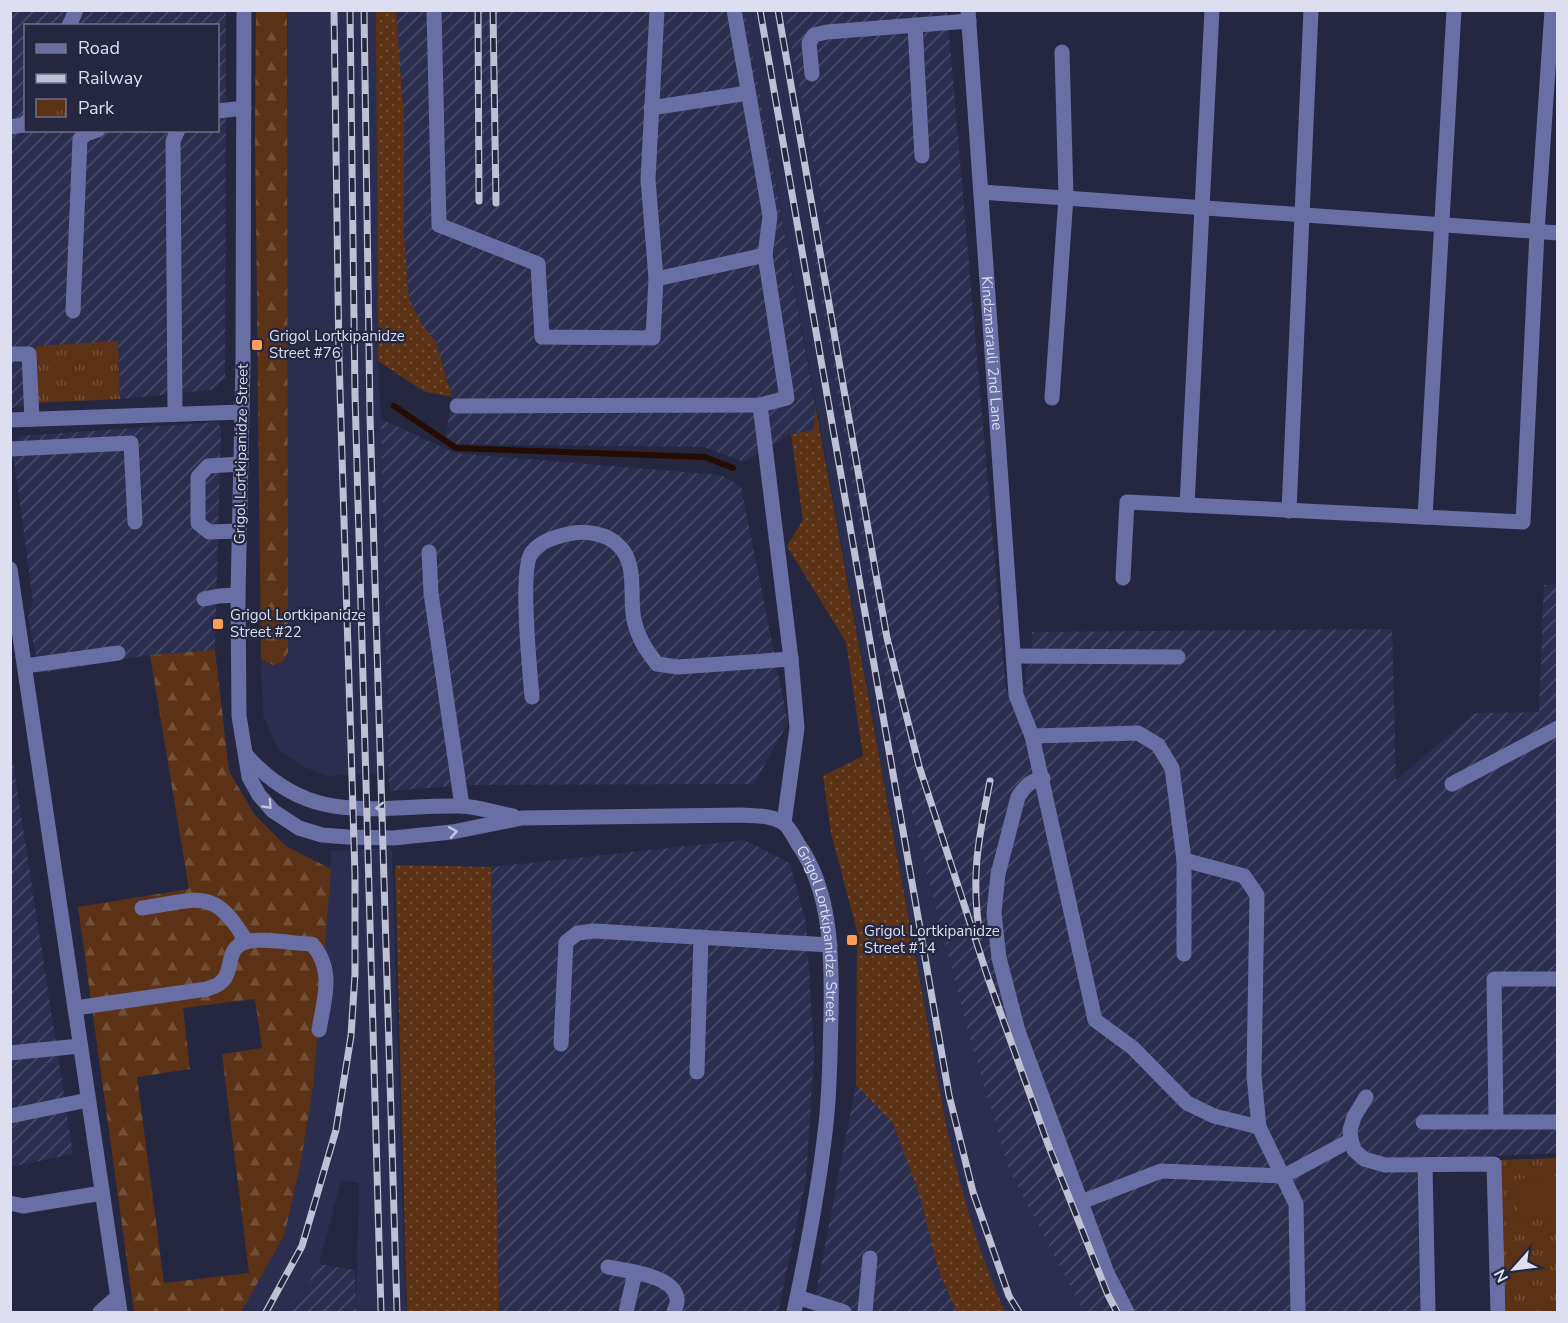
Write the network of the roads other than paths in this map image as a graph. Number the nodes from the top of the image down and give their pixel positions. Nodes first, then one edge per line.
1 (76, 10) edge
2 (244, 10) edge
3 (434, 10) edge
4 (657, 10) edge
5 (734, 10) edge
6 (1212, 10) edge
7 (1311, 10) edge
8 (1454, 10) edge
9 (1552, 10) edge
10 (968, 16) edge
11 (70, 24) edge
12 (915, 25) junction
13 (1062, 52) dead end
14 (812, 74) dead end
15 (748, 93) junction
16 (244, 108) junction
17 (651, 108) junction
18 (219, 111) edge
19 (92, 132) edge
20 (177, 132) edge
21 (922, 156) dead end
22 (981, 192) junction
23 (1066, 198) junction
24 (1204, 208) junction
25 (1302, 215) junction
26 (1442, 225) junction
27 (1537, 232) junction
28 (1557, 233) edge
29 (765, 255) junction
30 (656, 279) junction
31 (73, 311) dead end
32 (10, 354) edge
33 (1052, 398) dead end
34 (760, 405) junction
35 (457, 406) dead end
36 (242, 412) junction
37 (175, 414) junction
38 (32, 418) junction
39 (10, 420) edge
40 (10, 449) edge
41 (241, 464) junction
42 (1187, 505) junction
43 (1289, 511) junction
44 (1425, 518) junction
45 (135, 522) dead end
46 (239, 531) junction
47 (429, 552) dead end
48 (10, 569) edge
49 (1123, 578) dead end
50 (238, 595) junction
51 (204, 599) dead end
52 (13, 608) edge
53 (118, 653) dead end
54 (1013, 656) junction
55 (1178, 657) dead end
56 (791, 659) junction
57 (25, 666) junction
58 (532, 697) dead end
59 (1557, 728) edge
60 (1032, 736) junction
61 (244, 753) junction
62 (1042, 778) junction
63 (1452, 784) dead end
64 (462, 806) junction
65 (522, 818) junction
66 (784, 823) junction
67 (1184, 860) junction
68 (142, 908) dead end
69 (701, 937) junction
70 (246, 941) junction
71 (830, 945) junction
72 (1184, 954) dead end
73 (1557, 979) edge
74 (75, 1008) junction
75 (319, 1030) dead end
76 (561, 1044) dead end
77 (80, 1046) junction
78 (10, 1053) edge
79 (697, 1072) dead end
80 (1366, 1097) dead end
81 (88, 1100) junction
82 (10, 1116) edge
83 (1423, 1122) dead end
84 (1496, 1122) junction
85 (1557, 1122) edge
86 (1259, 1127) junction
87 (1350, 1140) junction
88 (1425, 1165) junction
89 (1284, 1176) junction
90 (102, 1193) junction
91 (1081, 1202) junction
92 (10, 1203) edge
93 (870, 1258) dead end
94 (608, 1267) dead end
95 (635, 1273) junction
96 (117, 1296) junction
97 (796, 1305) edge
98 (100, 1312) edge
99 (120, 1312) edge
100 (626, 1312) edge
101 (674, 1312) edge
102 (844, 1312) edge
103 (865, 1312) edge
104 (1127, 1312) edge
105 (1298, 1312) edge
106 (1428, 1312) edge
107 (1498, 1312) edge

1 - 11 street
2 - 16 street, Grigol Lortkipanidze Street
3 - 30 street
4 - 17 street
5 - 15 street
6 - 24 street
7 - 25 street
8 - 26 street
9 - 27 street
10 - 12 street
10 - 22 street, Kindzmarauli 2nd Lane
12 - 14 street
12 - 21 street
13 - 23 street
15 - 17 street
15 - 29 street
16 - 18 street
16 - 36 street, Grigol Lortkipanidze Street
17 - 30 street
19 - 31 street
20 - 37 street
22 - 23 street
22 - 54 street, Kindzmarauli 2nd Lane
23 - 24 street
23 - 33 street
24 - 25 street
24 - 42 street
25 - 26 street
25 - 43 street
26 - 27 street
26 - 44 street
27 - 28 street
27 - 44 street
29 - 30 street
29 - 34 street
32 - 38 street
34 - 35 street
34 - 56 street
36 - 37 street
36 - 41 street, Grigol Lortkipanidze Street
37 - 38 street
38 - 39 street
40 - 45 street
41 - 46 street, Grigol Lortkipanidze Street
41 - 46 street
42 - 43 street
42 - 49 street
43 - 44 street
46 - 50 street, Grigol Lortkipanidze Street
47 - 64 street
48 - 52 street
50 - 51 street
50 - 61 street, Grigol Lortkipanidze Street
52 - 57 street
53 - 57 street
54 - 55 street
54 - 60 street, Kindzmarauli 2nd Lane
56 - 58 street
56 - 66 street
57 - 74 street
59 - 63 street
60 - 62 street, Kindzmarauli 2nd Lane
60 - 67 street
64 -> 61 street, Grigol Lortkipanidze Street
61 -> 65 street, Grigol Lortkipanidze Street
62 - 86 street, Kindzmarauli 2nd Lane
62 - 91 street
64 - 65 street, Grigol Lortkipanidze Street
65 - 66 street, Grigol Lortkipanidze Street
66 - 71 street, Grigol Lortkipanidze Street
67 - 72 street
67 - 86 street
68 - 70 street
69 - 71 street
69 - 76 street
69 - 79 street
70 - 74 street
70 - 75 street
71 - 97 street, Grigol Lortkipanidze Street
73 - 84 street
74 - 77 street
77 - 78 street
77 - 81 street
80 - 87 street
81 - 82 street
81 - 90 street
83 - 84 street
84 - 85 street
86 - 89 street
87 - 88 street
87 - 89 street
88 - 106 street
88 - 107 street
89 - 91 street
89 - 105 street
90 - 92 street
90 - 96 street
91 - 104 street
93 - 103 street
94 - 95 street
95 - 100 street
95 - 101 street
96 - 98 street
96 - 99 street
97 - 102 street

